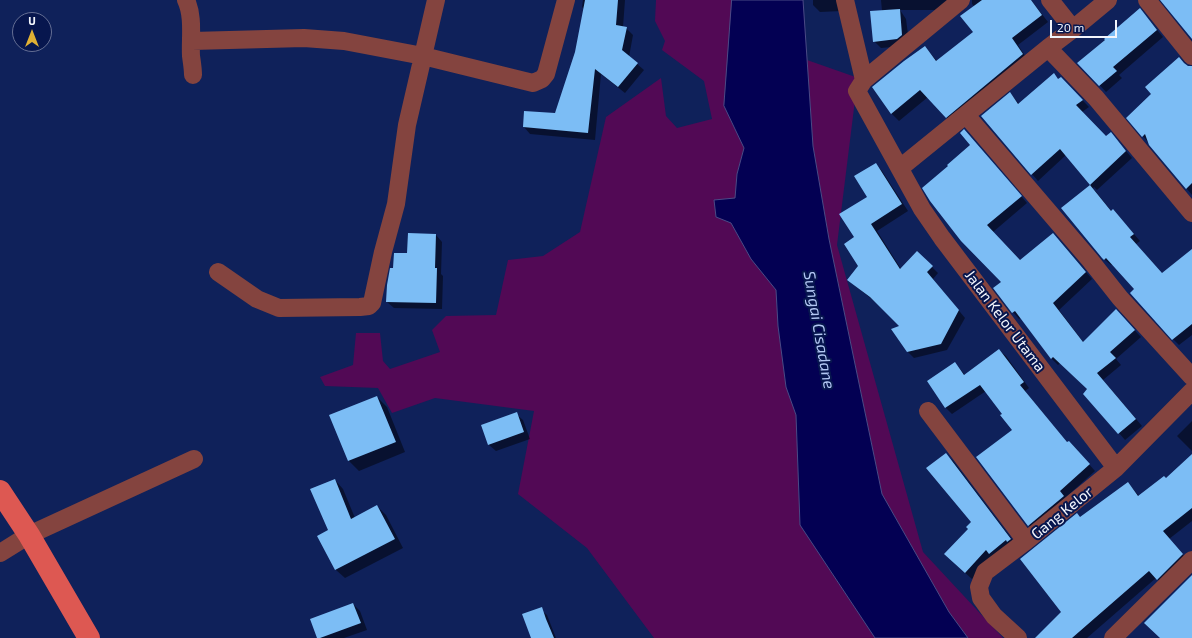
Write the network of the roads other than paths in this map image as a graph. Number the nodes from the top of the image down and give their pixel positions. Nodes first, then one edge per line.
1 (186, 0) edge
2 (436, 0) edge
3 (566, 0) edge
4 (845, 0) edge
5 (961, 0) edge
6 (1050, 0) edge
7 (1108, 0) edge
8 (1147, 0) edge
9 (1073, 30) junction
10 (192, 41) junction
11 (1048, 48) junction
12 (423, 56) junction
13 (1192, 56) edge
14 (193, 75) dead end
15 (864, 80) junction
16 (966, 115) junction
17 (900, 168) junction
18 (1192, 213) edge
19 (218, 272) dead end
20 (1192, 377) edge
21 (1192, 391) edge
22 (928, 411) dead end
23 (194, 459) dead end
24 (1116, 468) junction
25 (0, 490) edge
26 (29, 535) junction
27 (1026, 541) junction
28 (0, 553) edge
29 (1192, 560) edge
30 (88, 638) edge
31 (1018, 638) edge
32 (1113, 638) edge

1 - 10 street
2 - 12 street
3 - 12 street
4 - 15 street
5 - 15 street
6 - 9 street
7 - 9 street
8 - 13 street
9 - 11 street
10 - 12 street
10 - 14 street
11 - 16 street
11 - 18 street
12 - 19 street
15 - 17 street, Jalan Kelor Utama
16 - 17 street
16 - 20 street
17 - 24 street, Jalan Kelor Utama
21 - 24 street, Gang Kelor
22 - 27 street
23 - 26 street
24 - 27 street, Gang Kelor
25 - 26 main road
26 - 28 street
26 - 30 main road
27 - 31 street, Gang Kelor
29 - 32 street

